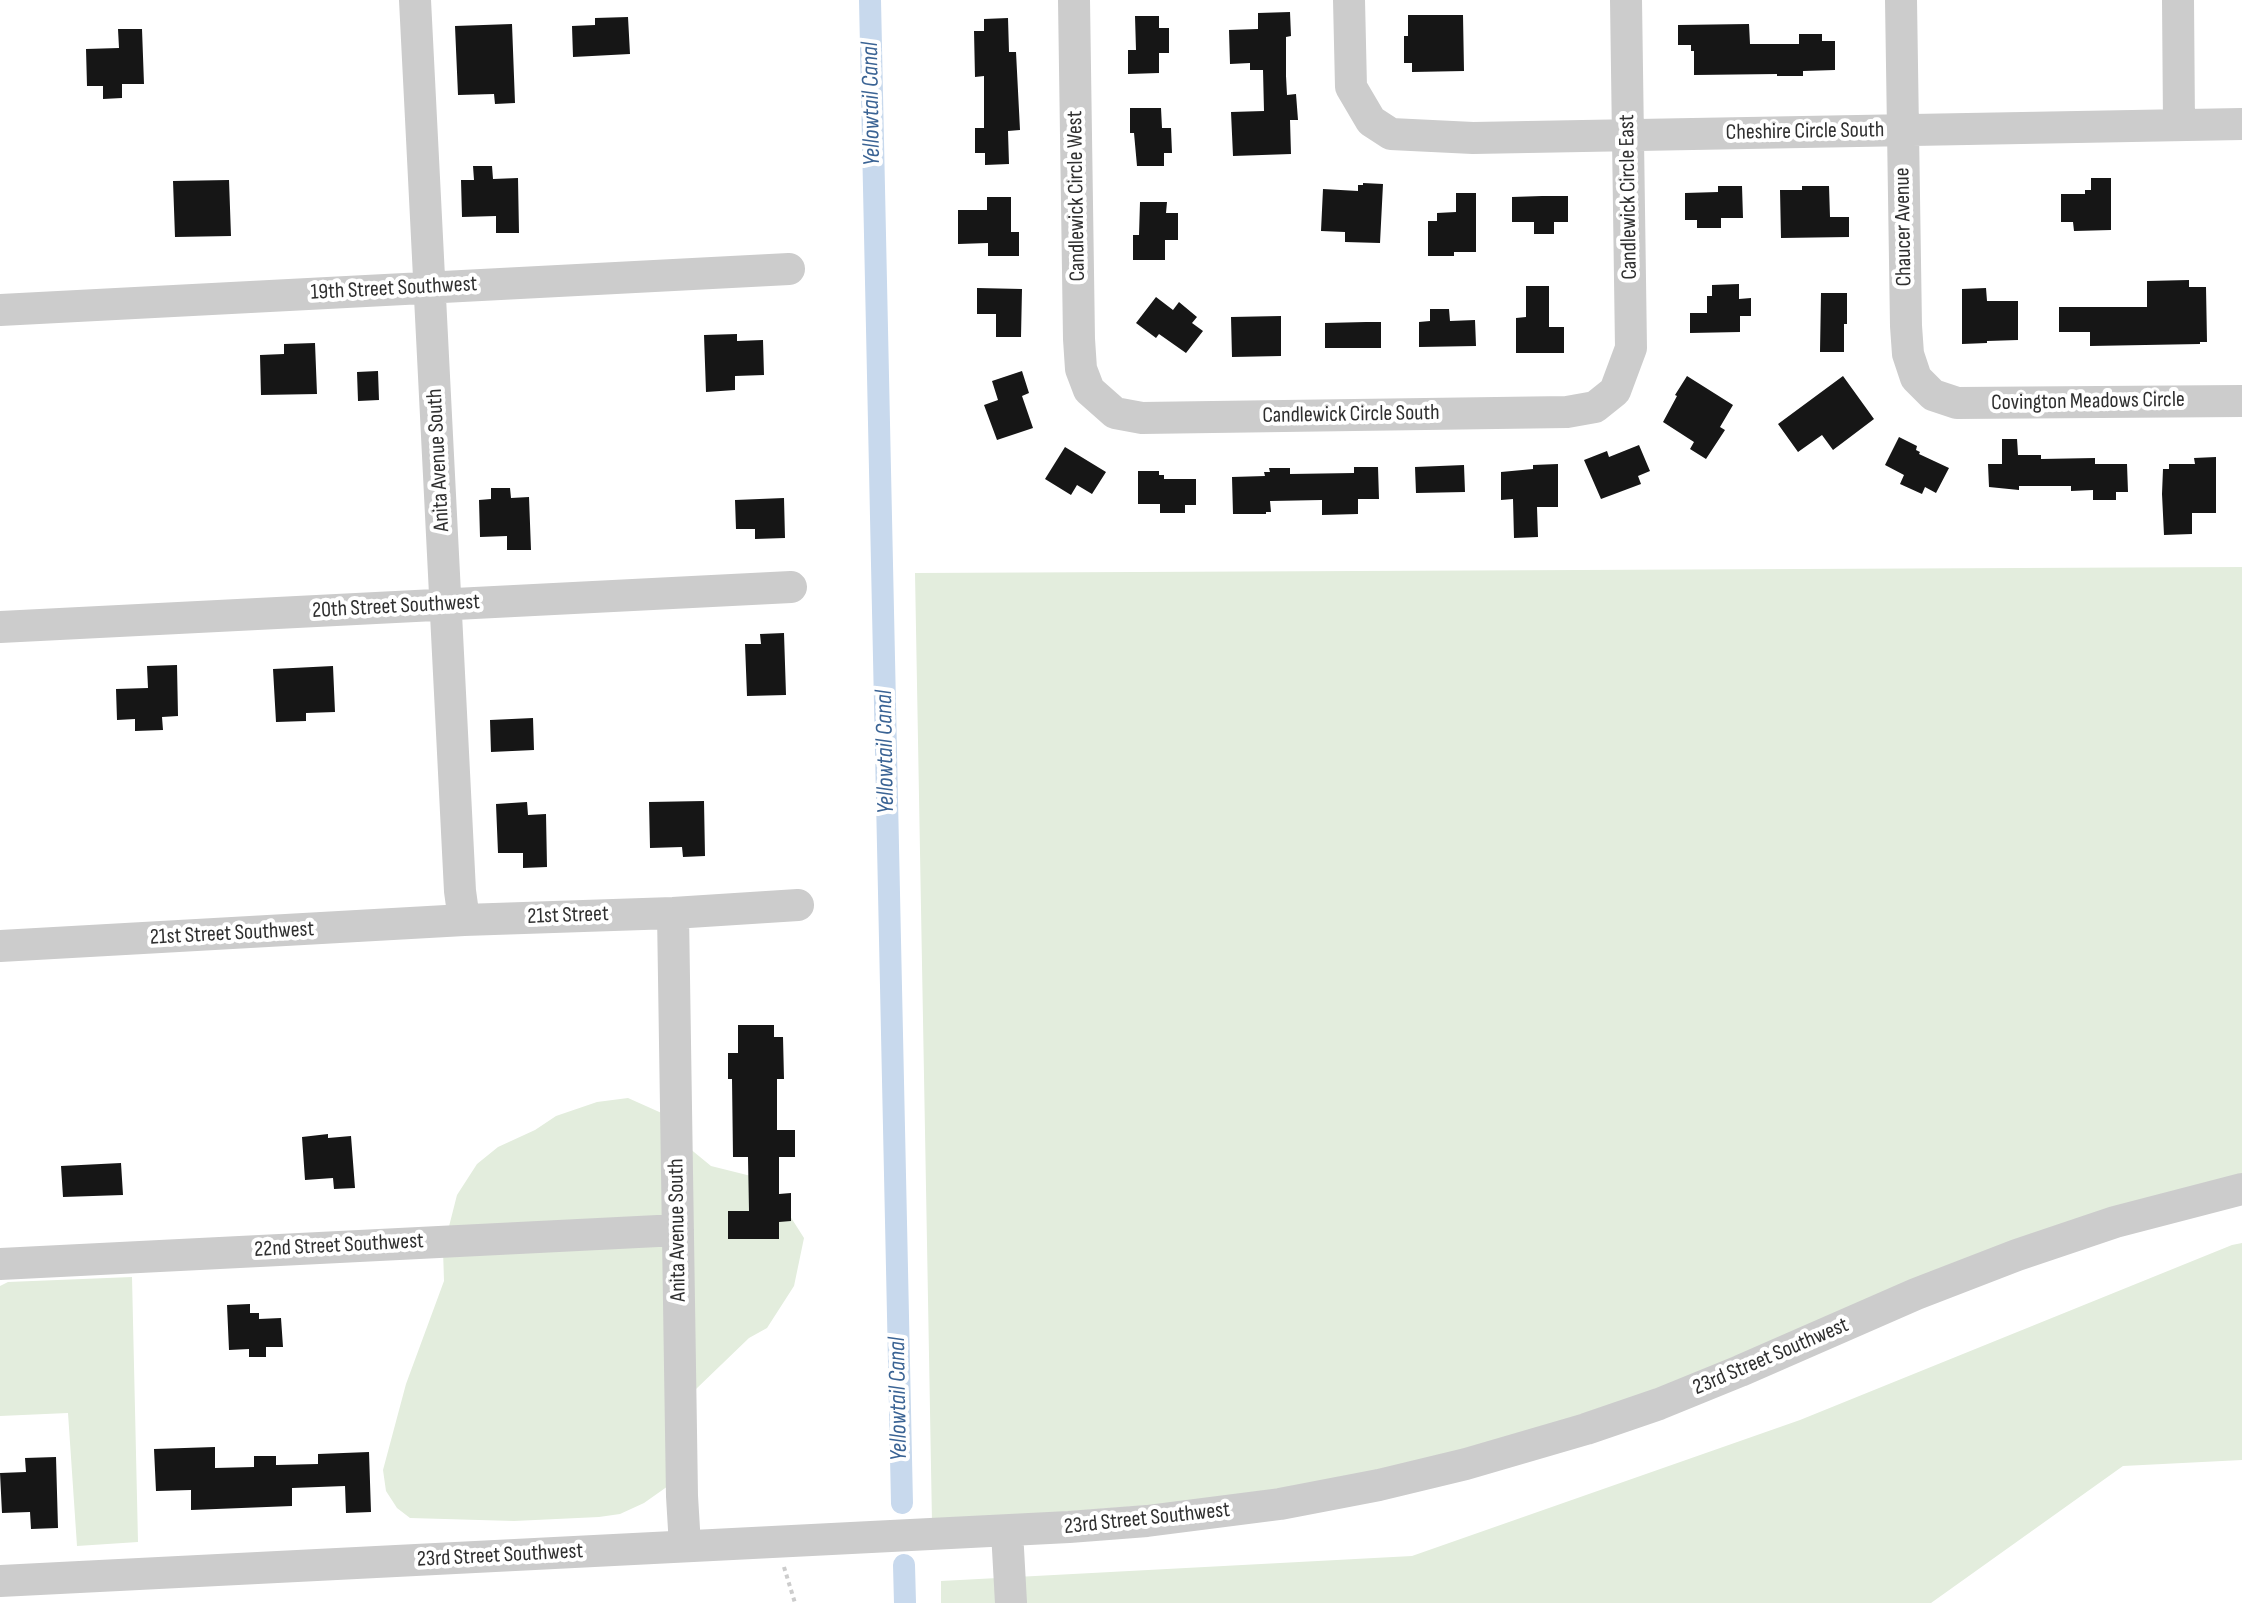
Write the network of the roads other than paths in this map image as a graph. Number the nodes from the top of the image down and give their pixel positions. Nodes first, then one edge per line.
1 (415, 0) edge
2 (1074, 0) edge
3 (1349, 0) edge
4 (1626, 0) edge
5 (1901, 0) edge
6 (2178, 0) edge
7 (2179, 124) junction
8 (2242, 124) edge
9 (1903, 131) junction
10 (1628, 134) junction
11 (789, 269) dead end
12 (430, 287) junction
13 (0, 310) edge
14 (1089, 390) joint
15 (1615, 391) joint
16 (1935, 396) joint
17 (2242, 401) edge
18 (791, 587) dead end
19 (445, 604) junction
20 (0, 627) edge
21 (798, 905) dead end
22 (673, 913) junction
23 (464, 920) junction
24 (0, 946) edge
25 (2242, 1189) edge
26 (678, 1230) junction
27 (0, 1264) edge
28 (1007, 1531) junction
29 (685, 1546) junction
30 (13, 1588) edge
31 (1011, 1603) edge

1 - 12 street, Anita Avenue South
2 - 14 street, Candlewick Circle West
3 - 10 street, Cheshire Circle South
4 - 10 street, Candlewick Circle East
5 - 9 street, Chaucer Avenue
6 - 7 street
7 - 8 street, Cheshire Circle South
7 - 9 street, Cheshire Circle South
9 - 10 street, Cheshire Circle South
9 - 16 street, Chaucer Avenue
10 - 15 street, Candlewick Circle East
11 - 12 street, 19th Street Southwest
12 - 13 street, 19th Street Southwest
12 - 19 street, Anita Avenue South
14 - 15 street, Candlewick Circle South
16 - 17 street, Covington Meadows Circle
18 - 19 street, 20th Street Southwest
19 - 20 street, 20th Street Southwest
19 - 23 street, Anita Avenue South
21 - 22 street
22 - 23 street, 21st Street
22 - 26 street, Anita Avenue South
23 - 24 street, 21st Street Southwest
25 - 28 street, 23rd Street Southwest
26 - 27 street, 22nd Street Southwest
26 - 29 street, Anita Avenue South
28 - 29 street, 23rd Street Southwest
28 - 31 street
29 - 30 street, 23rd Street Southwest

